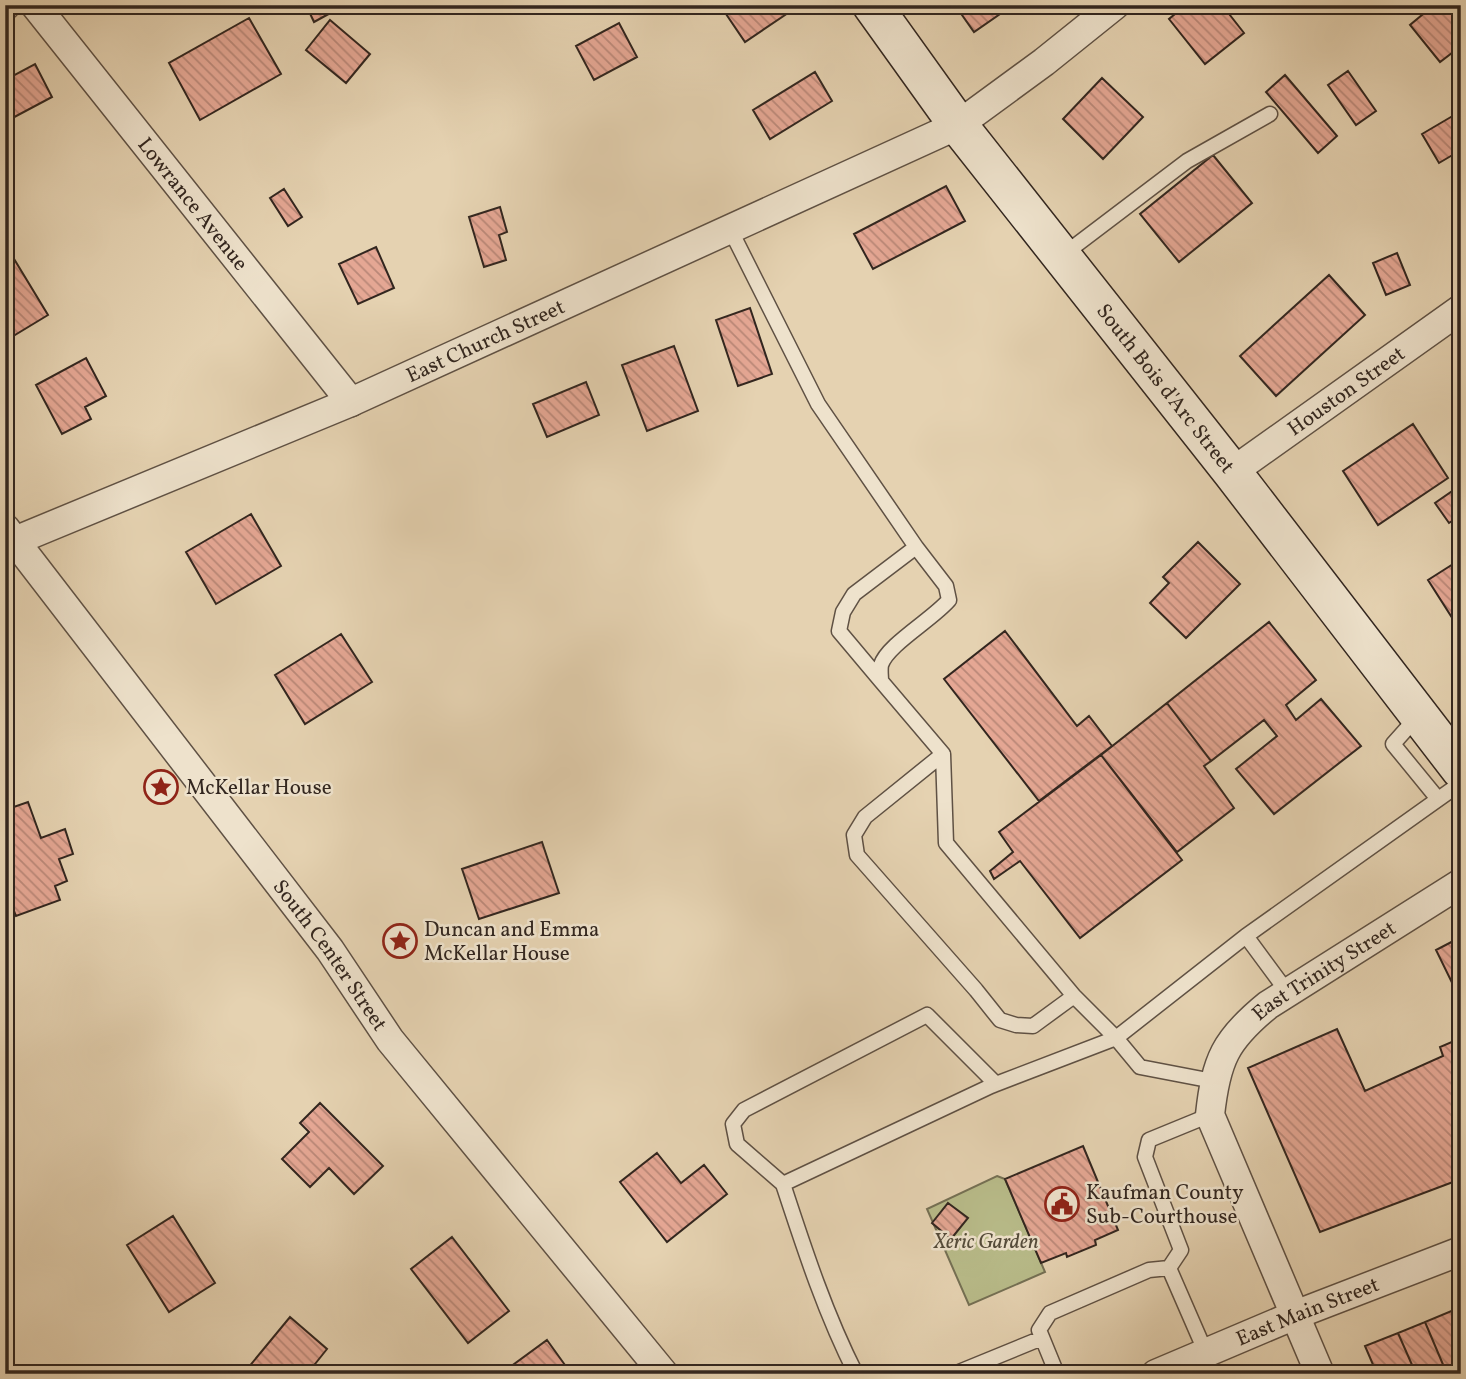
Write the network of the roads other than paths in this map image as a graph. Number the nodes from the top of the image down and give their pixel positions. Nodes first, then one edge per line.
1 (35, 5) edge
2 (872, 5) edge
3 (1115, 5) edge
4 (1270, 114) dead end
5 (958, 125) junction
6 (730, 229) junction
7 (1062, 257) junction
8 (1461, 309) edge
9 (351, 402) junction
10 (1232, 472) junction
11 (9, 538) edge
12 (916, 547) junction
13 (881, 681) junction
14 (1419, 715) junction
15 (943, 754) junction
16 (1461, 783) edge
17 (1450, 784) edge
18 (1461, 883) edge
19 (1246, 936) junction
20 (1288, 993) junction
21 (1074, 996) junction
22 (1116, 1038) junction
23 (1213, 1081) junction
24 (996, 1084) junction
25 (1210, 1115) junction
26 (783, 1184) junction
27 (1461, 1251) edge
28 (1169, 1268) junction
29 (1295, 1315) junction
30 (1042, 1338) junction
31 (1206, 1353) junction
32 (664, 1374) edge
33 (856, 1374) edge
34 (954, 1374) edge
35 (1057, 1374) edge
36 (1156, 1374) edge
37 (1320, 1374) edge

1 - 9 street, Lowrance Avenue
2 - 5 main road, South Bois d'Arc Street
3 - 5 street, East Church Street
4 - 7 lane
5 - 6 street, East Church Street
5 - 7 main road, South Bois d'Arc Street
6 - 9 street, East Church Street
6 - 12 lane
7 - 10 main road, South Bois d'Arc Street
8 - 10 street, Houston Street
9 - 11 street, East Church Street
10 - 14 main road, South Bois d'Arc Street
11 - 32 street, South Center Street
12 - 13 lane
12 - 13 lane
13 - 15 lane
14 - 17 main road, South Bois d'Arc Street
14 - 17 lane
15 - 21 lane
15 - 21 lane
16 - 17 lane
17 - 19 lane
18 - 20 street, East Trinity Street
19 - 20 lane
19 - 22 lane
20 - 23 street, East Trinity Street
21 - 22 lane
22 - 23 lane
22 - 24 lane
23 - 25 street, East Trinity Street
24 - 26 lane
24 - 26 lane
25 - 28 lane
25 - 29 street
26 - 33 lane
27 - 29 street, East Main Street
28 - 30 lane
28 - 31 lane
29 - 31 street, East Main Street
29 - 37 street
30 - 34 lane
30 - 35 lane
31 - 36 street, East Main Street

